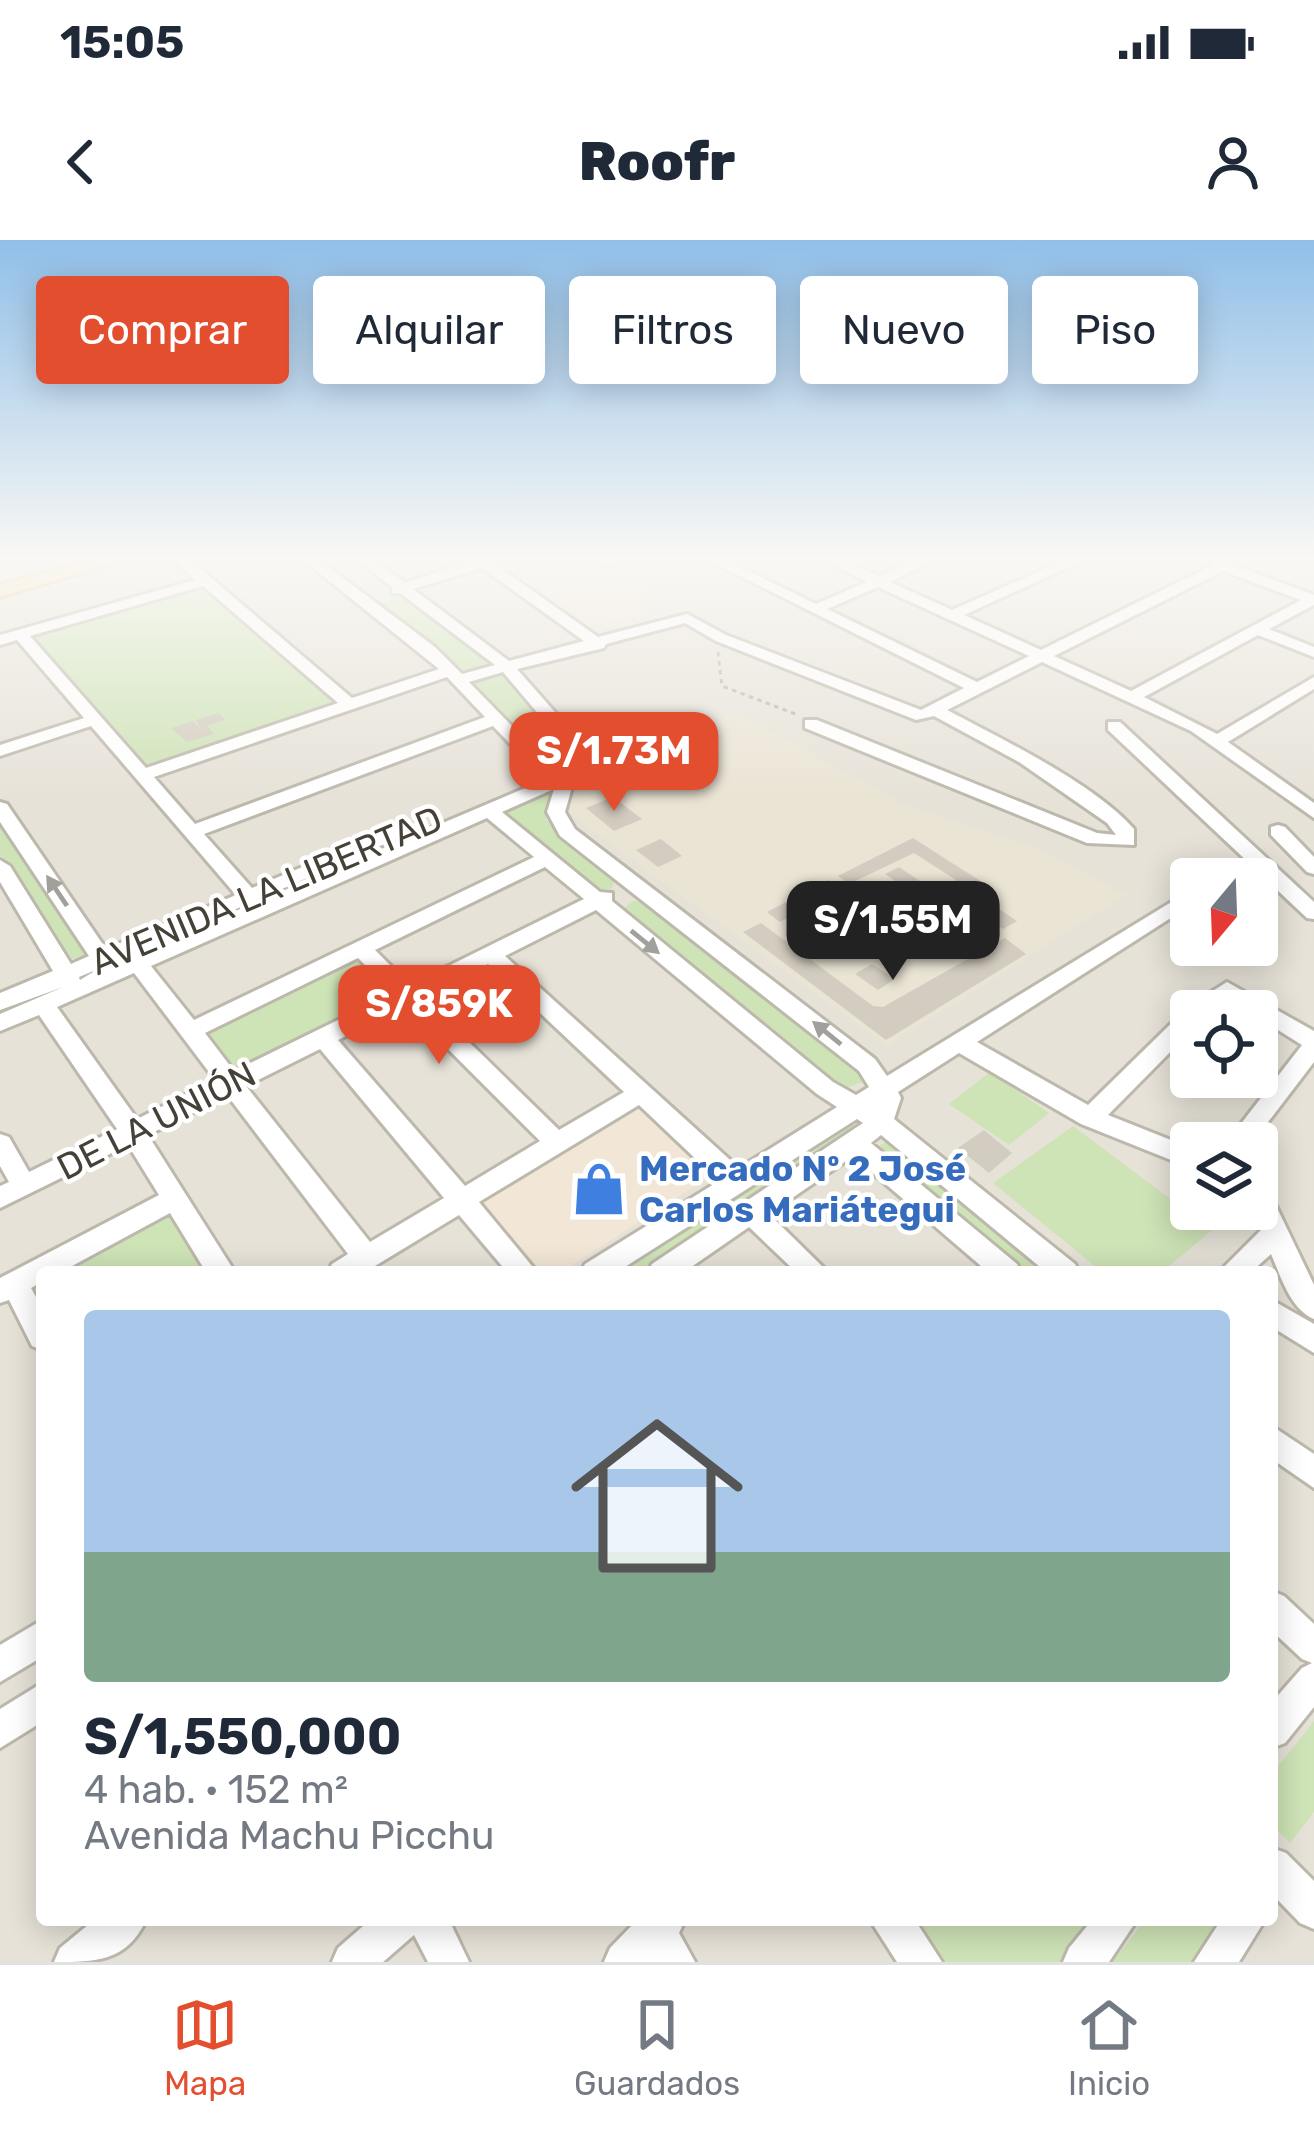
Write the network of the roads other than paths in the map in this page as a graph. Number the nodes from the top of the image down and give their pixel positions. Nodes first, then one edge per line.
1 (25, 640) edge
2 (276, 640) edge
3 (416, 640) edge
4 (473, 640) edge
5 (592, 640) edge
6 (614, 640) edge
7 (728, 640) edge
8 (878, 640) edge
9 (1003, 640) edge
10 (1068, 640) edge
11 (1235, 640) edge
12 (1285, 640) edge
13 (599, 645) junction
14 (1314, 652) edge
15 (1037, 656) junction
16 (507, 667) junction
17 (457, 675) junction
18 (1314, 682) edge
19 (974, 686) junction
20 (1132, 697) junction
21 (349, 704) junction
22 (929, 713) junction
23 (499, 718) junction
24 (94, 720) junction
25 (811, 724) road end
26 (1114, 725) dead end
27 (1216, 742) junction
28 (0, 751) edge
29 (143, 775) junction
30 (539, 776) junction
31 (565, 781) junction
32 (497, 802) junction
33 (1310, 803) edge
34 (0, 808) edge
35 (1278, 831) dead end
36 (191, 832) junction
37 (1258, 858) edge
38 (544, 860) junction
39 (0, 866) edge
40 (1314, 868) edge
41 (1278, 878) edge
42 (634, 883) junction
43 (247, 895) junction
44 (23, 901) junction
45 (596, 901) junction
46 (1170, 909) edge
47 (0, 910) edge
48 (1314, 913) edge
49 (361, 949) junction
50 (490, 954) junction
51 (137, 964) junction
52 (107, 967) junction
53 (71, 982) junction
54 (407, 994) junction
55 (0, 1002) edge
56 (43, 1004) junction
57 (1278, 1021) edge
58 (0, 1023) edge
59 (191, 1030) junction
60 (323, 1037) junction
61 (1170, 1038) edge
62 (960, 1043) junction
63 (1314, 1044) edge
64 (232, 1082) junction
65 (884, 1085) junction
66 (639, 1094) junction
67 (850, 1106) junction
68 (1090, 1118) junction
69 (881, 1122) junction
70 (1254, 1122) edge
71 (132, 1131) junction
72 (854, 1143) junction
73 (0, 1144) edge
74 (559, 1144) junction
75 (1170, 1150) edge
76 (736, 1181) junction
77 (12, 1192) edge
78 (174, 1199) junction
79 (464, 1202) junction
80 (750, 1212) junction
81 (673, 1222) junction
82 (1277, 1232) joint
83 (698, 1247) junction
84 (366, 1257) junction
85 (48, 1266) edge
86 (216, 1266) edge
87 (352, 1266) edge
88 (519, 1266) edge
89 (604, 1266) edge
90 (671, 1266) edge
91 (808, 1266) edge
92 (1000, 1266) edge
93 (1058, 1266) edge
94 (1240, 1266) edge
95 (36, 1272) edge
96 (8, 1287) edge
97 (1314, 1307) edge
98 (1278, 1316) edge
99 (36, 1327) edge
100 (1314, 1340) edge
101 (1278, 1445) edge
102 (1314, 1473) edge
103 (1278, 1614) edge
104 (36, 1641) edge
105 (1314, 1647) edge
106 (0, 1665) edge
107 (1314, 1680) edge
108 (36, 1705) edge
109 (1278, 1723) edge
110 (0, 1730) edge
111 (1278, 1878) edge
112 (1314, 1909) edge
113 (119, 1926) edge
114 (394, 1926) edge
115 (431, 1926) edge
116 (895, 1926) edge
117 (1113, 1926) edge
118 (1241, 1926) edge
119 (665, 1938) edge
120 (74, 1962) edge
121 (352, 1962) edge
122 (449, 1962) edge
123 (624, 1962) edge
124 (922, 1962) edge
125 (1083, 1962) edge
126 (1214, 1962) edge

1 - 24 street
2 - 21 street
3 - 17 street
4 - 16 street
5 - 13 street
6 - 13 street
7 - 22 street
8 - 19 street
9 - 15 street
10 - 15 street
11 - 20 street
12 - 14 street
13 - 16 street
15 - 19 street
15 - 20 street
16 - 17 street
16 - 31 street
17 - 21 street
17 - 23 street
18 - 27 street
19 - 22 street
20 - 27 street
21 - 29 street
22 - 25 street
23 - 30 street
23 - 36 street
24 - 28 street
24 - 29 street
26 - 37 street
27 - 33 street
29 - 36 street
30 - 31 street
30 - 32 street, AVENIDA LA LIBERTAD
31 - 32 street, AVENIDA LA LIBERTAD
31 - 42 street
32 - 38 street
32 - 43 street, AVENIDA LA LIBERTAD
32 - 51 street, AVENIDA LA LIBERTAD
52 -> 34 street
35 - 40 street
36 - 43 street
38 - 45 street
38 - 49 street
39 - 44 street
41 - 48 street
42 - 45 street, DE LA UNIÓN
65 -> 42 street
43 - 52 street, AVENIDA LA LIBERTAD
44 - 47 street
44 - 53 street
45 - 50 street, DE LA UNIÓN
45 -> 67 street
46 - 62 street
49 - 54 street
49 - 59 street
50 - 54 street, DE LA UNIÓN
50 - 66 street
51 - 52 street, AVENIDA LA LIBERTAD
51 - 59 street
52 - 53 street, AVENIDA LA LIBERTAD
53 - 55 street, AVENIDA LA LIBERTAD
53 - 56 street, AVENIDA LA LIBERTAD
54 - 60 street, DE LA UNIÓN
54 - 74 street
56 - 58 street, AVENIDA LA LIBERTAD
56 - 71 street
57 - 63 street
59 - 64 street
60 - 64 street, DE LA UNIÓN
60 - 79 street
61 - 68 street
62 - 65 street
62 - 68 street
63 - 70 street
64 - 71 street, DE LA UNIÓN
64 - 84 street
65 - 67 street
65 - 69 street
66 - 74 street
66 - 76 street
67 - 69 street
67 - 76 street
68 - 75 street
69 - 72 street
69 - 93 street
71 - 77 street, DE LA UNIÓN
71 - 78 street
72 - 80 street
72 - 92 street
73 - 77 street
74 - 79 street
76 - 81 street
78 - 85 street
78 - 86 street
79 - 84 street
79 - 88 street
80 - 83 street
80 - 91 street
81 - 83 street
81 - 89 street
82 - 94 street
82 - 97 street
83 - 90 street
84 - 87 street
95 - 96 street
96 - 99 street
98 - 100 street
101 - 102 street
103 - 105 street
104 - 106 street
107 - 109 street
108 - 110 street
111 - 112 street
113 - 120 street
114 - 121 street
115 - 122 street
116 - 124 street
117 - 125 street
118 - 126 street
119 - 123 street

